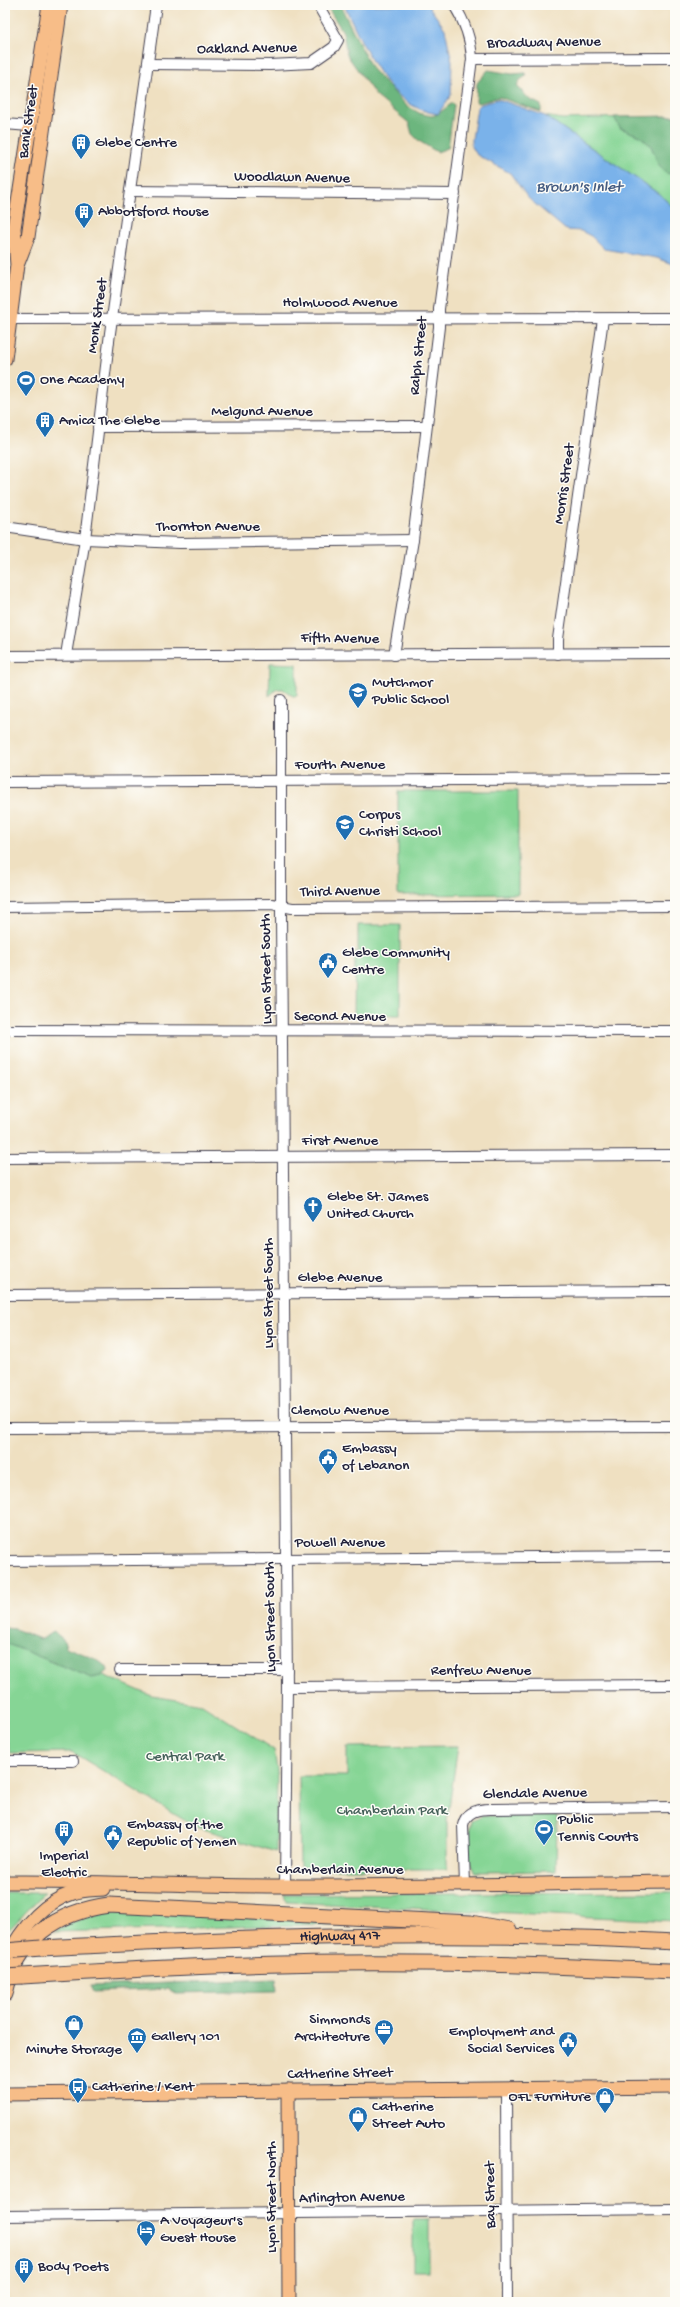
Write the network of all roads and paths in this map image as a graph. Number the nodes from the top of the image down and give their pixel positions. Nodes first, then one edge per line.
1 (49, 5) edge
2 (61, 5) edge
3 (156, 5) edge
4 (318, 5) edge
5 (454, 5) edge
6 (675, 58) edge
7 (472, 59) junction
8 (148, 64) junction
9 (5, 124) edge
10 (29, 126) junction
11 (44, 127) junction
12 (130, 191) junction
13 (455, 194) junction
14 (10, 228) edge
15 (17, 265) junction
16 (439, 318) junction
17 (603, 318) junction
18 (675, 318) edge
19 (8, 319) edge
20 (112, 319) junction
21 (5, 359) edge
22 (426, 426) junction
23 (98, 427) junction
24 (5, 527) edge
25 (85, 539) junction
26 (413, 540) junction
27 (675, 653) edge
28 (558, 654) junction
29 (394, 655) junction
30 (5, 656) edge
31 (66, 656) junction
32 (282, 700) dead end
33 (675, 779) edge
34 (281, 780) junction
35 (5, 782) edge
36 (282, 906) junction
37 (675, 906) edge
38 (5, 907) edge
39 (5, 1030) edge
40 (675, 1031) edge
41 (283, 1032) junction
42 (675, 1155) edge
43 (284, 1156) junction
44 (5, 1158) edge
45 (675, 1291) edge
46 (284, 1293) junction
47 (5, 1295) edge
48 (675, 1426) edge
49 (285, 1427) junction
50 (5, 1428) edge
51 (675, 1556) edge
52 (285, 1558) junction
53 (5, 1561) edge
54 (120, 1670) dead end
55 (287, 1670) junction
56 (675, 1685) edge
57 (287, 1687) junction
58 (5, 1761) edge
59 (73, 1761) dead end
60 (675, 1807) edge
61 (5, 1882) edge
62 (675, 1882) edge
63 (141, 1885) junction
64 (465, 1885) junction
65 (284, 1886) junction
66 (553, 1938) junction
67 (675, 1942) edge
68 (5, 1951) edge
69 (5, 1961) edge
70 (651, 1970) junction
71 (675, 1972) edge
72 (675, 1975) edge
73 (5, 1977) edge
74 (5, 1994) edge
75 (675, 2087) edge
76 (506, 2088) junction
77 (288, 2091) junction
78 (5, 2094) edge
79 (675, 2209) edge
80 (506, 2211) junction
81 (288, 2214) junction
82 (5, 2216) edge
83 (289, 2302) edge
84 (508, 2302) edge

1 - 10 main road, Bank Street
2 - 11 main road, Bank Street
3 - 8 street, Monk Street
4 - 8 street, Oakland Avenue
5 - 7 street, Broadway Avenue
6 - 7 street, Broadway Avenue
7 - 13 street, Ralph Street
8 - 12 street, Monk Street
9 - 10 street
10 - 11 main road
10 - 14 main road, Bank Street
11 - 15 main road, Bank Street
12 - 13 street, Woodlawn Avenue
12 - 20 street, Monk Street
13 - 16 street, Ralph Street
14 - 15 main road, Bank Street
15 - 19 main road, Bank Street
16 - 17 street, Holmwood Avenue
16 - 20 street, Holmwood Avenue
16 - 22 street, Ralph Street
17 - 18 street, Holmwood Avenue
17 - 28 street, Morris Street
19 - 20 street, Holmwood Avenue
19 - 21 main road, Bank Street
20 - 23 street, Monk Street
22 - 23 street, Melgund Avenue
22 - 26 street, Ralph Street
23 - 25 street, Monk Street
24 - 25 street, Thornton Avenue
25 - 26 street, Thornton Avenue
25 - 31 street, Monk Street
26 - 29 street, Ralph Street
27 - 28 street, Fifth Avenue
28 - 29 street, Fifth Avenue
29 - 31 street, Fifth Avenue
30 - 31 street, Fifth Avenue
32 - 34 street, Lyon Street South
33 - 34 street, Fourth Avenue
34 - 35 street, Fourth Avenue
34 - 36 street, Lyon Street South
36 - 37 street, Third Avenue
36 - 38 street, Third Avenue
36 - 41 street, Lyon Street South
39 - 41 street, Second Avenue
40 - 41 street, Second Avenue
41 - 43 street, Lyon Street South
42 - 43 street, First Avenue
43 - 44 street, First Avenue
43 - 46 street, Lyon Street South
45 - 46 street, Glebe Avenue
46 - 47 street, Glebe Avenue
46 - 49 street, Lyon Street South
48 - 49 street, Clemow Avenue
49 - 50 street, Clemow Avenue
49 - 52 street, Lyon Street South
51 - 52 street, Powell Avenue
52 - 53 street, Powell Avenue
52 - 55 street, Lyon Street South
54 - 55 street
55 - 57 street, Lyon Street South
56 - 57 street, Renfrew Avenue
57 - 65 street, Lyon Street South
58 - 59 street
60 - 64 street, Glendale Avenue
61 - 63 main road, Chamberlain Avenue
62 - 64 main road, Chamberlain Avenue
63 - 65 main road, Chamberlain Avenue
63 - 69 main road
64 - 65 main road, Chamberlain Avenue
66 - 67 highway, Highway 417
66 - 68 highway, Highway 417, bridge
66 - 74 highway
70 - 71 highway
70 - 72 highway
70 - 73 highway, bridge
75 - 76 main road, Catherine Street
76 - 77 main road, Catherine Street
76 - 80 street, Bay Street
77 - 78 main road, Catherine Street
77 - 81 main road, Lyon Street North
79 - 80 street, Arlington Avenue
80 - 81 street, Arlington Avenue
80 - 84 street, Bay Street
81 - 82 street, Arlington Avenue
81 - 83 main road, Lyon Street North

